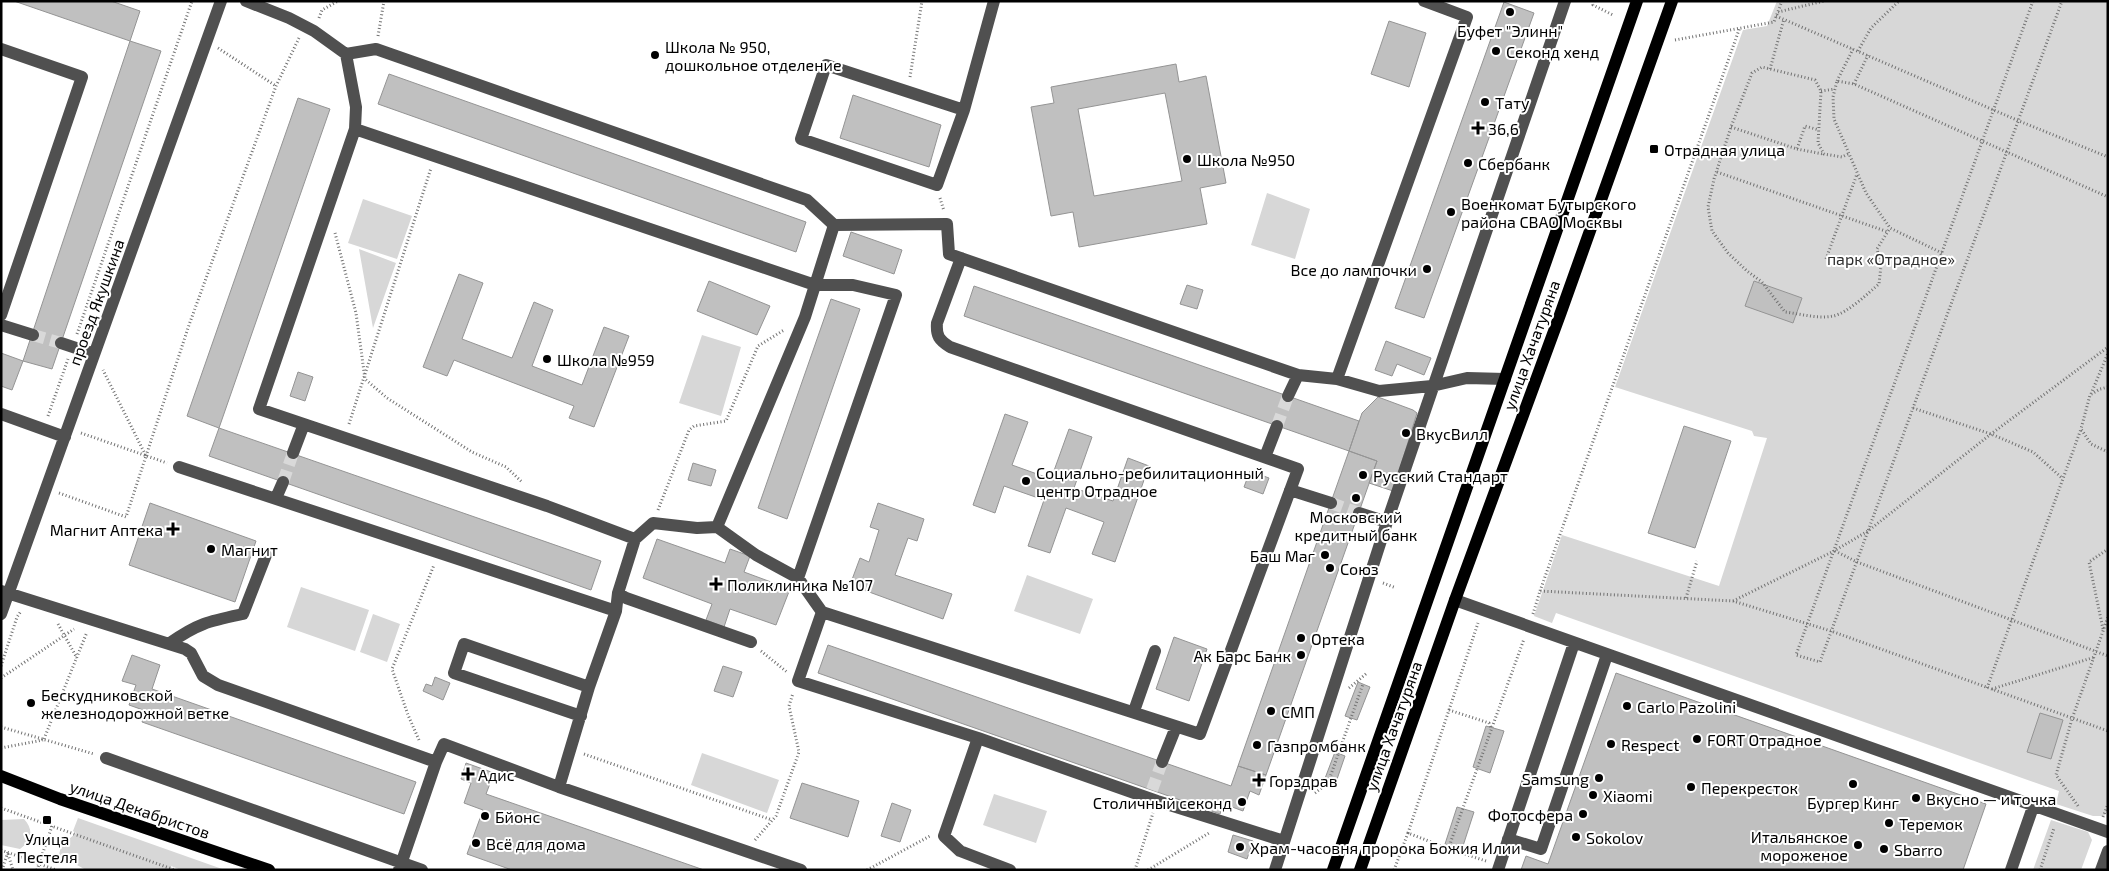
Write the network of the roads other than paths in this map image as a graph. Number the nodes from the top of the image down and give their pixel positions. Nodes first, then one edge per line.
1 (221, 1) edge
2 (246, 1) edge
3 (994, 1) edge
4 (1424, 1) edge
5 (1565, 1) edge
6 (1637, 1) edge
7 (1672, 1) edge
8 (1444, 5) edge
9 (1, 49) edge
10 (346, 54) junction
11 (964, 110) junction
12 (355, 129) junction
13 (834, 225) junction
14 (961, 258) junction
15 (815, 284) junction
16 (1, 315) edge
17 (1, 325) edge
18 (33, 335) tunnel mouth
19 (66, 345) tunnel mouth
20 (94, 354) junction
21 (1298, 376) junction
22 (1338, 379) junction
23 (1505, 379) junction
24 (1432, 386) junction
25 (1288, 396) tunnel mouth
26 (1, 414) edge
27 (304, 424) junction
28 (1277, 426) tunnel mouth
29 (66, 433) junction
30 (293, 453) tunnel mouth
31 (1265, 457) junction
32 (179, 467) road end
33 (282, 482) tunnel mouth
34 (1290, 490) junction
35 (276, 498) junction
36 (1331, 503) tunnel mouth
37 (1359, 512) tunnel mouth
38 (1387, 522) junction
39 (717, 527) junction
40 (635, 539) junction
41 (266, 555) dead end
42 (798, 578) junction
43 (5, 592) edge
44 (618, 593) junction
45 (1455, 600) junction
46 (616, 611) junction
47 (822, 612) junction
48 (1, 614) edge
49 (751, 642) road end
50 (1574, 643) junction
51 (170, 644) junction
52 (1155, 651) dead end
53 (1607, 655) junction
54 (589, 687) junction
55 (1134, 711) junction
56 (581, 716) junction
57 (1176, 727) junction
58 (978, 738) junction
59 (106, 758) road end
60 (436, 762) junction
61 (1162, 762) tunnel mouth
62 (1, 776) edge
63 (559, 787) junction
64 (2033, 807) junction
65 (2108, 832) edge
66 (1508, 839) junction
67 (1284, 841) junction
68 (2108, 851) edge
69 (400, 866) edge
70 (269, 870) edge
71 (422, 870) edge
72 (801, 870) edge
73 (1010, 870) edge
74 (1275, 870) edge
75 (1333, 870) edge
76 (1360, 870) edge
77 (1498, 870) edge
78 (2011, 870) edge
79 (2101, 870) edge

1 - 20 street, проезд Якушкина
2 - 10 street
3 - 11 street
4 - 8 street
5 - 24 street
6 - 23 main road, улица Хачатуряна
7 - 45 main road, улица Хачатуряна
8 - 22 street
9 - 16 street
10 - 12 street
10 - 13 street
11 - 11 street
12 - 15 street
12 - 27 street
13 - 14 street
13 - 15 street
14 - 21 street
14 - 31 street
15 - 39 street
15 - 42 street
17 - 18 street
19 - 20 street
20 - 29 street, проезд Якушкина
21 - 22 street
21 - 25 street
22 - 24 street
23 - 24 street
23 - 75 main road, улица Хачатуряна
24 - 38 street
26 - 29 street
27 - 30 street
27 - 40 street
28 - 31 street
29 - 43 street, проезд Якушкина
31 - 34 street
32 - 35 street
33 - 35 street
34 - 36 street
34 - 57 street
35 - 46 street
37 - 38 street
38 - 67 street
39 - 40 street
39 - 42 street
40 - 44 street
41 - 51 street
42 - 47 street
43 - 48 street, проезд Якушкина
43 - 51 street
44 - 46 street
44 - 49 street
45 - 50 street
45 - 76 main road, улица Хачатуряна
46 - 54 street
47 - 55 street
47 - 58 street
50 - 53 street
50 - 66 street
51 - 60 street
52 - 55 street
53 - 64 street
53 - 66 street
54 - 56 street
54 - 56 street
55 - 57 street
56 - 63 street
57 - 61 street
58 - 67 street
58 - 73 street
59 - 69 street
60 - 63 street
60 - 69 street
62 - 70 main road, улица Декабристов
63 - 72 street
64 - 65 street
64 - 78 street
66 - 77 street
67 - 74 street
68 - 79 street
69 - 71 street

